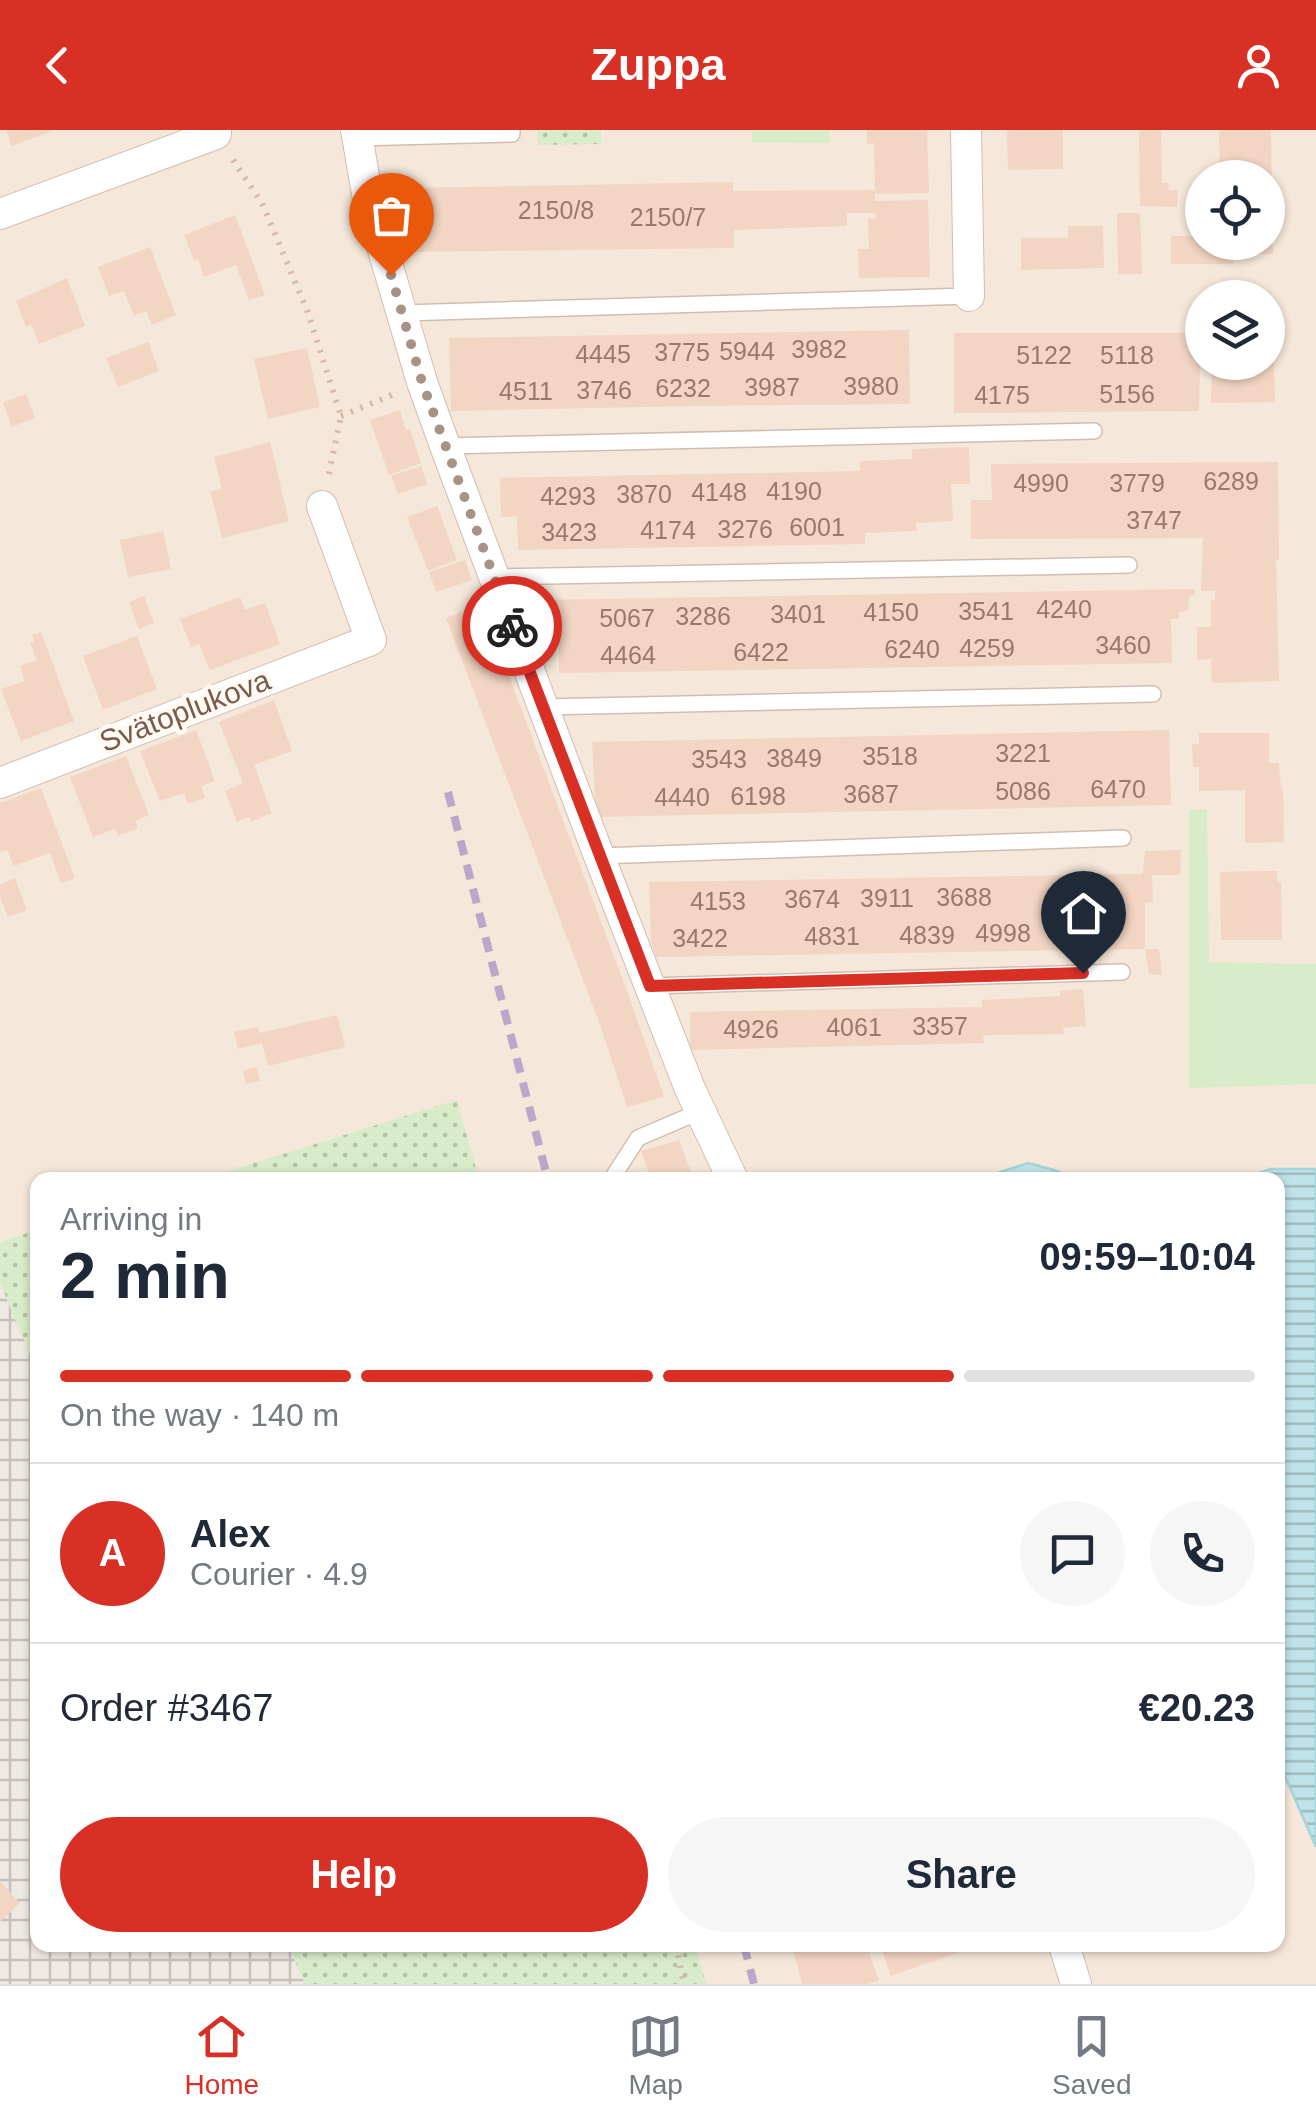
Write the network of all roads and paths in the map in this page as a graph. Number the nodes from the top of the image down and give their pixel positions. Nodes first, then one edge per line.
1 (512, 130) edge
2 (966, 130) edge
3 (216, 132) edge
4 (356, 134) edge
5 (0, 214) edge
6 (969, 296) joint
7 (403, 314) junction
8 (422, 382) junction
9 (341, 416) junction
10 (1094, 430) dead end
11 (445, 446) junction
12 (322, 506) joint
13 (1129, 565) dead end
14 (493, 577) junction
15 (1153, 694) dead end
16 (542, 707) junction
17 (0, 782) edge
18 (1123, 838) dead end
19 (599, 856) junction
20 (1122, 972) dead end
21 (650, 986) junction
22 (696, 1100) junction
23 (616, 1172) edge
24 (729, 1172) edge
25 (677, 1952) edge
26 (1066, 1952) edge
27 (684, 1984) edge
28 (1076, 1984) edge

1 - 4 lane
2 - 6 street
3 - 5 street
3 - 9 path
4 - 7 street
6 - 7 lane
7 - 8 street
8 - 9 path
8 - 11 street
9 - 12 path
10 - 11 lane
11 - 14 street
12 - 17 street, Svätoplukova
13 - 14 lane
14 - 16 street
15 - 16 lane
16 - 19 street
18 - 19 lane
19 - 21 street
20 - 21 lane
21 - 22 street
22 - 23 lane
22 - 24 street
25 - 27 path
26 - 28 street

